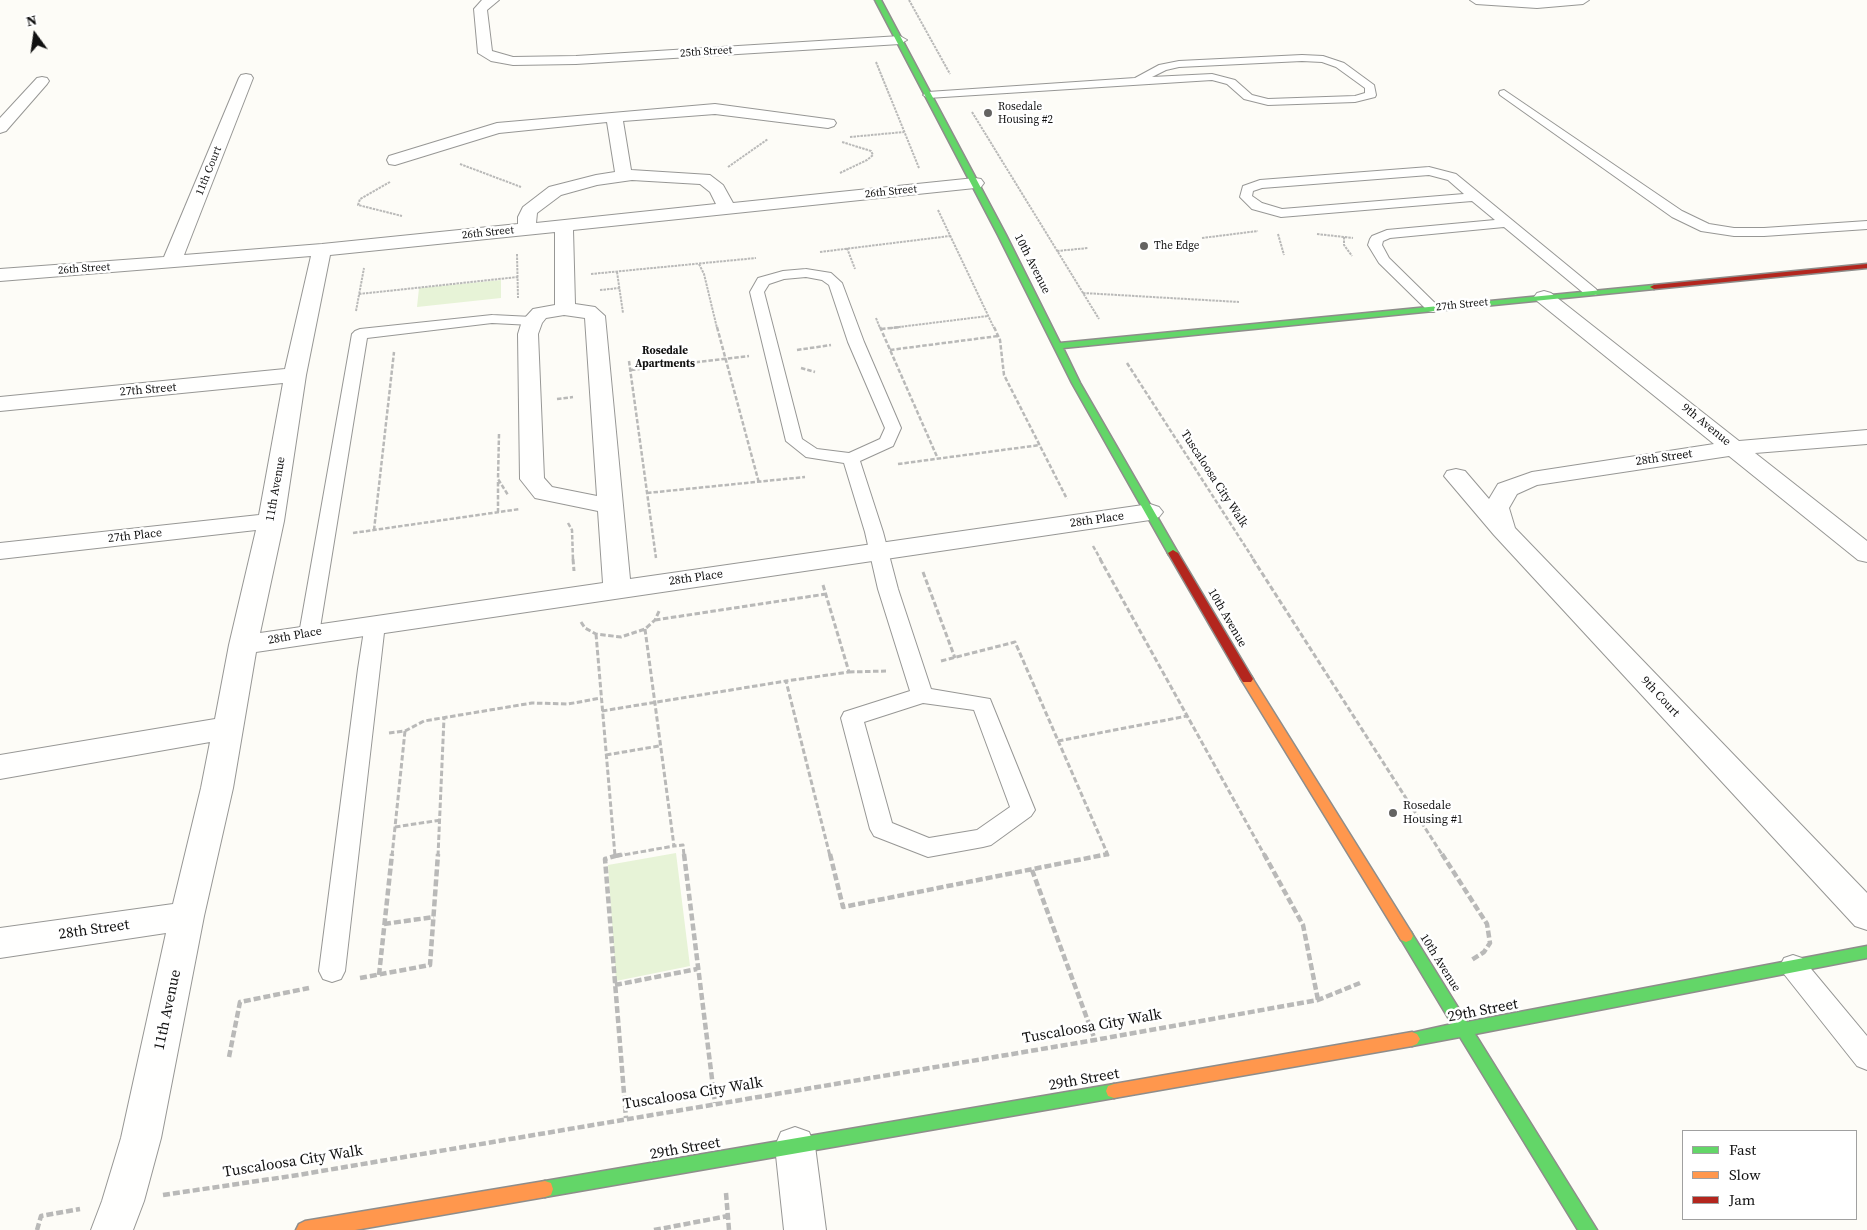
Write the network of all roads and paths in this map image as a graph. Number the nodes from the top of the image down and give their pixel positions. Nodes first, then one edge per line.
1 (493, 0) edge
2 (878, 0) edge
3 (909, 0) edge
4 (1476, 0) edge
5 (1584, 0) edge
6 (900, 40) junction
7 (246, 78) dead end
8 (42, 81) dead end
9 (1137, 81) junction
10 (961, 92) junction
11 (1504, 93) dead end
12 (928, 95) junction
13 (614, 117) junction
14 (828, 123) dead end
15 (0, 128) edge
16 (904, 132) dead end
17 (768, 139) dead end
18 (838, 140) dead end
19 (395, 160) dead end
20 (453, 161) dead end
21 (724, 170) dead end
22 (624, 176) junction
23 (975, 184) junction
24 (527, 189) dead end
25 (1475, 197) junction
26 (726, 209) junction
27 (1507, 223) junction
28 (1867, 225) edge
29 (564, 226) junction
30 (527, 229) junction
31 (1315, 233) dead end
32 (950, 236) dead end
33 (1376, 241) junction
34 (847, 248) junction
35 (1088, 248) dead end
36 (322, 250) junction
37 (517, 250) dead end
38 (1056, 251) junction
39 (817, 252) dead end
40 (762, 258) dead end
41 (171, 263) junction
42 (699, 264) junction
43 (1867, 266) edge
44 (617, 272) junction
45 (586, 274) dead end
46 (857, 274) dead end
47 (0, 275) edge
48 (518, 277) junction
49 (1591, 292) junction
50 (1083, 293) junction
51 (359, 294) dead end
52 (1544, 297) junction
53 (518, 298) dead end
54 (1241, 302) dead end
55 (1433, 308) junction
56 (564, 309) junction
57 (873, 311) dead end
58 (623, 316) dead end
59 (988, 316) dead end
60 (532, 321) junction
61 (881, 329) junction
62 (998, 336) dead end
63 (1112, 341) junction
64 (398, 346) dead end
65 (1058, 346) junction
66 (890, 350) junction
67 (628, 352) dead end
68 (295, 376) junction
69 (580, 396) dead end
70 (555, 400) dead end
71 (0, 404) edge
72 (1867, 437) edge
73 (1735, 448) junction
74 (851, 459) junction
75 (938, 459) dead end
76 (1456, 476) dead end
77 (498, 479) dead end
78 (759, 483) dead end
79 (610, 506) junction
80 (523, 509) dead end
81 (498, 512) junction
82 (1150, 512) junction
83 (271, 521) junction
84 (374, 530) junction
85 (1503, 530) junction
86 (353, 533) dead end
87 (0, 551) edge
88 (878, 552) junction
89 (1867, 554) edge
90 (921, 568) dead end
91 (659, 583) junction
92 (617, 589) junction
93 (826, 594) dead end
94 (576, 595) junction
95 (655, 620) junction
96 (375, 624) junction
97 (645, 629) junction
98 (308, 634) junction
99 (596, 634) junction
100 (243, 646) junction
101 (955, 658) dead end
102 (786, 681) dead end
103 (922, 695) junction
104 (601, 698) junction
105 (654, 702) junction
106 (602, 711) junction
107 (1186, 716) dead end
108 (444, 718) junction
109 (227, 728) junction
110 (405, 731) junction
111 (383, 734) dead end
112 (1058, 740) dead end
113 (659, 746) junction
114 (606, 755) junction
115 (0, 767) edge
116 (441, 820) junction
117 (395, 827) junction
118 (674, 846) junction
119 (615, 856) junction
120 (1032, 870) dead end
121 (187, 916) junction
122 (1867, 916) edge
123 (434, 917) junction
124 (384, 924) junction
125 (0, 944) edge
126 (1867, 952) edge
127 (1470, 961) dead end
128 (1793, 966) junction
129 (697, 969) junction
130 (342, 975) joint
131 (379, 975) junction
132 (1360, 983) dead end
133 (615, 985) junction
134 (314, 987) dead end
135 (1465, 1030) junction
136 (1095, 1040) junction
137 (229, 1057) dead end
138 (1867, 1057) edge
139 (715, 1103) junction
140 (626, 1118) junction
141 (796, 1146) junction
142 (117, 1216) edge
143 (728, 1216) dead end
144 (37, 1230) edge
145 (305, 1230) edge
146 (654, 1230) edge
147 (805, 1230) edge
148 (1588, 1230) edge

1 - 6 street, 25th Street
2 - 6 main road, 10th Avenue
3 - 10 path, Tuscaloosa City Walk
4 - 5 street
6 - 12 main road, 10th Avenue
7 - 41 street, 11th Court
8 - 15 street
9 - 9 lane
9 - 10 lane
10 - 12 lane
10 - 38 path, Tuscaloosa City Walk
11 - 28 lane
12 - 23 main road, 10th Avenue
13 - 14 street
13 - 19 street
13 - 22 street
16 - 18 path
17 - 21 path
20 - 24 path
22 - 26 street
22 - 30 street
23 - 26 street, 26th Street
23 - 65 main road, 10th Avenue
25 - 25 lane
25 - 27 lane
26 - 29 street, 26th Street
27 - 33 lane
27 - 49 lane
29 - 30 street, 26th Street
29 - 56 street
30 - 36 street, 26th Street
31 - 33 path
32 - 34 path
33 - 55 lane
34 - 39 path
34 - 46 path
35 - 38 path
36 - 41 street, 26th Street
36 - 68 street, 11th Avenue
37 - 48 path
38 - 50 path, Tuscaloosa City Walk
40 - 42 path
41 - 47 street, 26th Street
42 - 44 path
42 - 78 path
43 - 49 main road, 27th Street
44 - 45 path
44 - 58 path
48 - 51 path
48 - 53 path
49 - 52 main road, 27th Street
50 - 54 path
50 - 63 path, Tuscaloosa City Walk
52 - 55 main road, 27th Street
52 - 73 street, 9th Avenue
55 - 63 main road, 27th Street
56 - 60 street
56 - 79 street
57 - 61 path
59 - 61 path
60 - 79 street
60 - 98 lane
61 - 66 path
62 - 66 path
63 - 65 main road, 27th Street
63 - 127 path, Tuscaloosa City Walk
64 - 84 path
65 - 82 main road, 10th Avenue
66 - 75 path
67 - 91 path
68 - 71 street, 27th Street
68 - 83 street, 11th Avenue
69 - 70 path
72 - 73 street, 28th Street
73 - 85 street, 28th Street
73 - 89 street, 9th Avenue
74 - 74 lane
74 - 88 lane
76 - 85 street, 9th Court
77 - 81 path
79 - 92 street
80 - 81 path
81 - 84 path
82 - 88 street, 28th Place
82 - 135 main road, 10th Avenue
83 - 87 street, 27th Place
83 - 100 street, 11th Avenue
84 - 86 path
85 - 122 street, 9th Court
88 - 91 street, 28th Place
88 - 103 lane
90 - 101 path
91 - 92 street, 28th Place
91 - 95 path
92 - 94 street, 28th Place
93 - 95 path
94 - 96 street, 28th Place
94 - 99 path
95 - 97 path
96 - 98 street, 28th Place
96 - 130 lane
97 - 99 path
97 - 105 path
98 - 100 street, 28th Place
99 - 104 path
100 - 109 street, 11th Avenue
102 - 105 path
103 - 103 lane
104 - 106 path
104 - 108 path
105 - 106 path
105 - 113 path
106 - 114 path
107 - 112 path
108 - 110 path
108 - 116 path
109 - 115 street
109 - 121 street, 11th Avenue
110 - 111 path
110 - 117 path
113 - 114 path
113 - 118 path
114 - 119 path
116 - 117 path
116 - 123 path
117 - 124 path
118 - 119 path
118 - 129 path
119 - 133 path
120 - 136 path
121 - 125 street, 28th Street
121 - 142 street, 11th Avenue
123 - 124 path
123 - 131 path
124 - 131 path
126 - 128 main road, 29th Street
128 - 135 main road, 29th Street
128 - 138 lane
129 - 133 path
129 - 139 path
130 - 131 path
132 - 136 path, Tuscaloosa City Walk
133 - 140 path
134 - 137 path
135 - 141 main road, 29th Street
135 - 148 main road, 10th Avenue
136 - 139 path, Tuscaloosa City Walk
139 - 140 path, Tuscaloosa City Walk
140 - 142 path, Tuscaloosa City Walk
141 - 145 main road, 29th Street
141 - 147 street
142 - 144 path, Tuscaloosa City Walk
143 - 146 path

